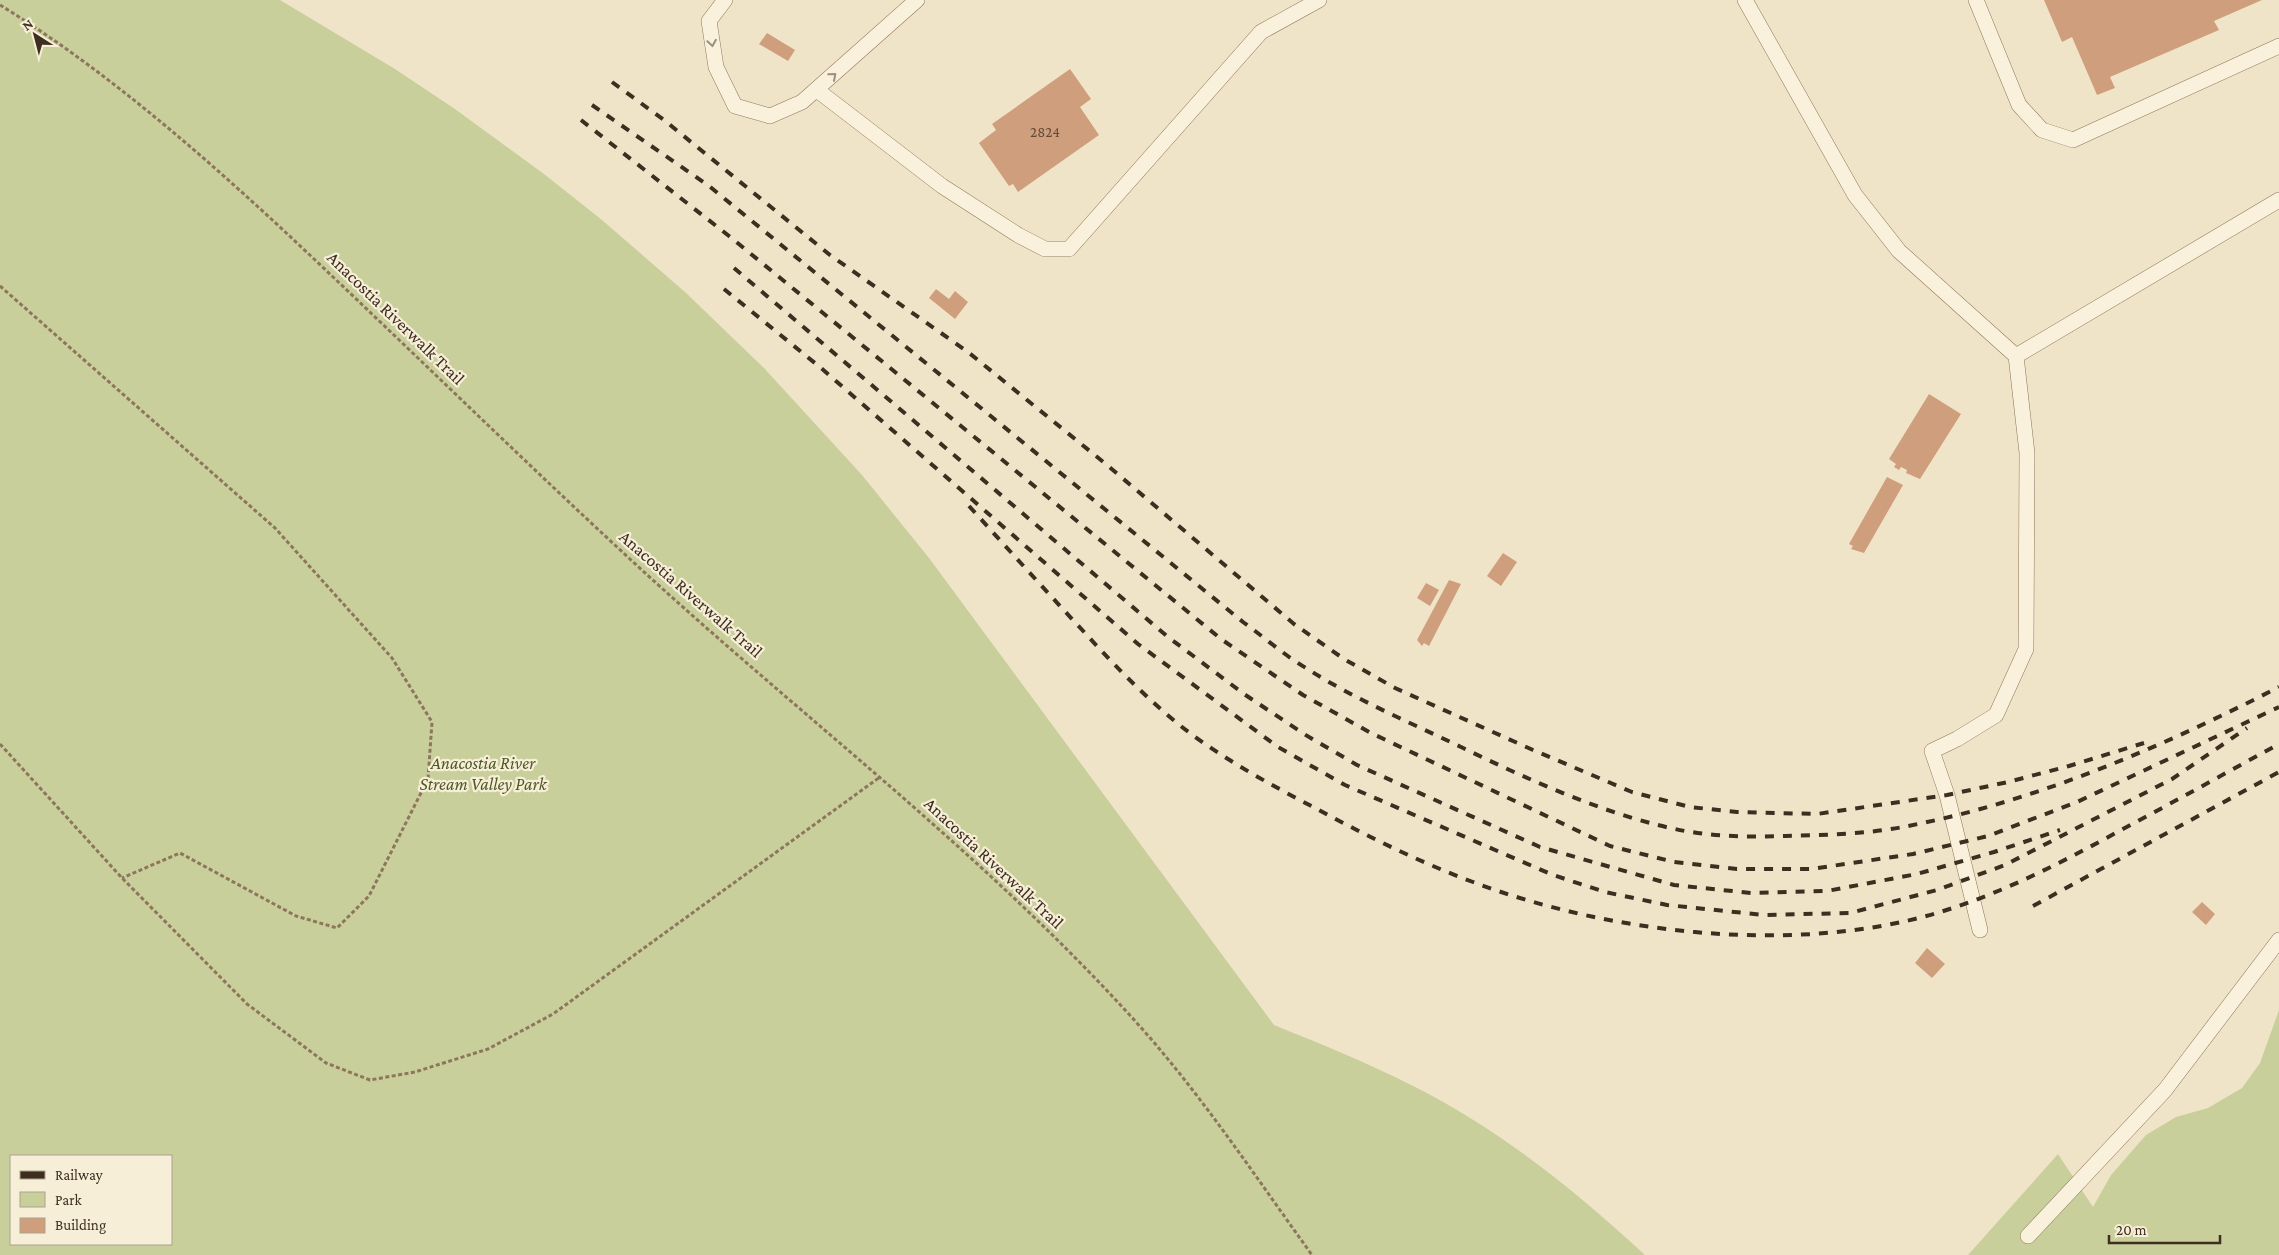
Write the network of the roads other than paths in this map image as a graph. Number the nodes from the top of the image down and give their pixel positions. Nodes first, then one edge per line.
1 (725, 0) edge
2 (917, 0) edge
3 (1319, 0) edge
4 (1745, 0) edge
5 (1976, 0) edge
6 (2279, 46) edge
7 (816, 90) junction
8 (2279, 200) edge
9 (2016, 356) junction
10 (1980, 930) dead end
11 (2279, 940) edge
12 (2028, 1236) dead end

1 -> 7 lane
7 -> 2 lane
3 - 7 lane
4 - 9 lane
5 - 6 lane
8 - 9 lane
9 - 10 lane
11 - 12 lane

